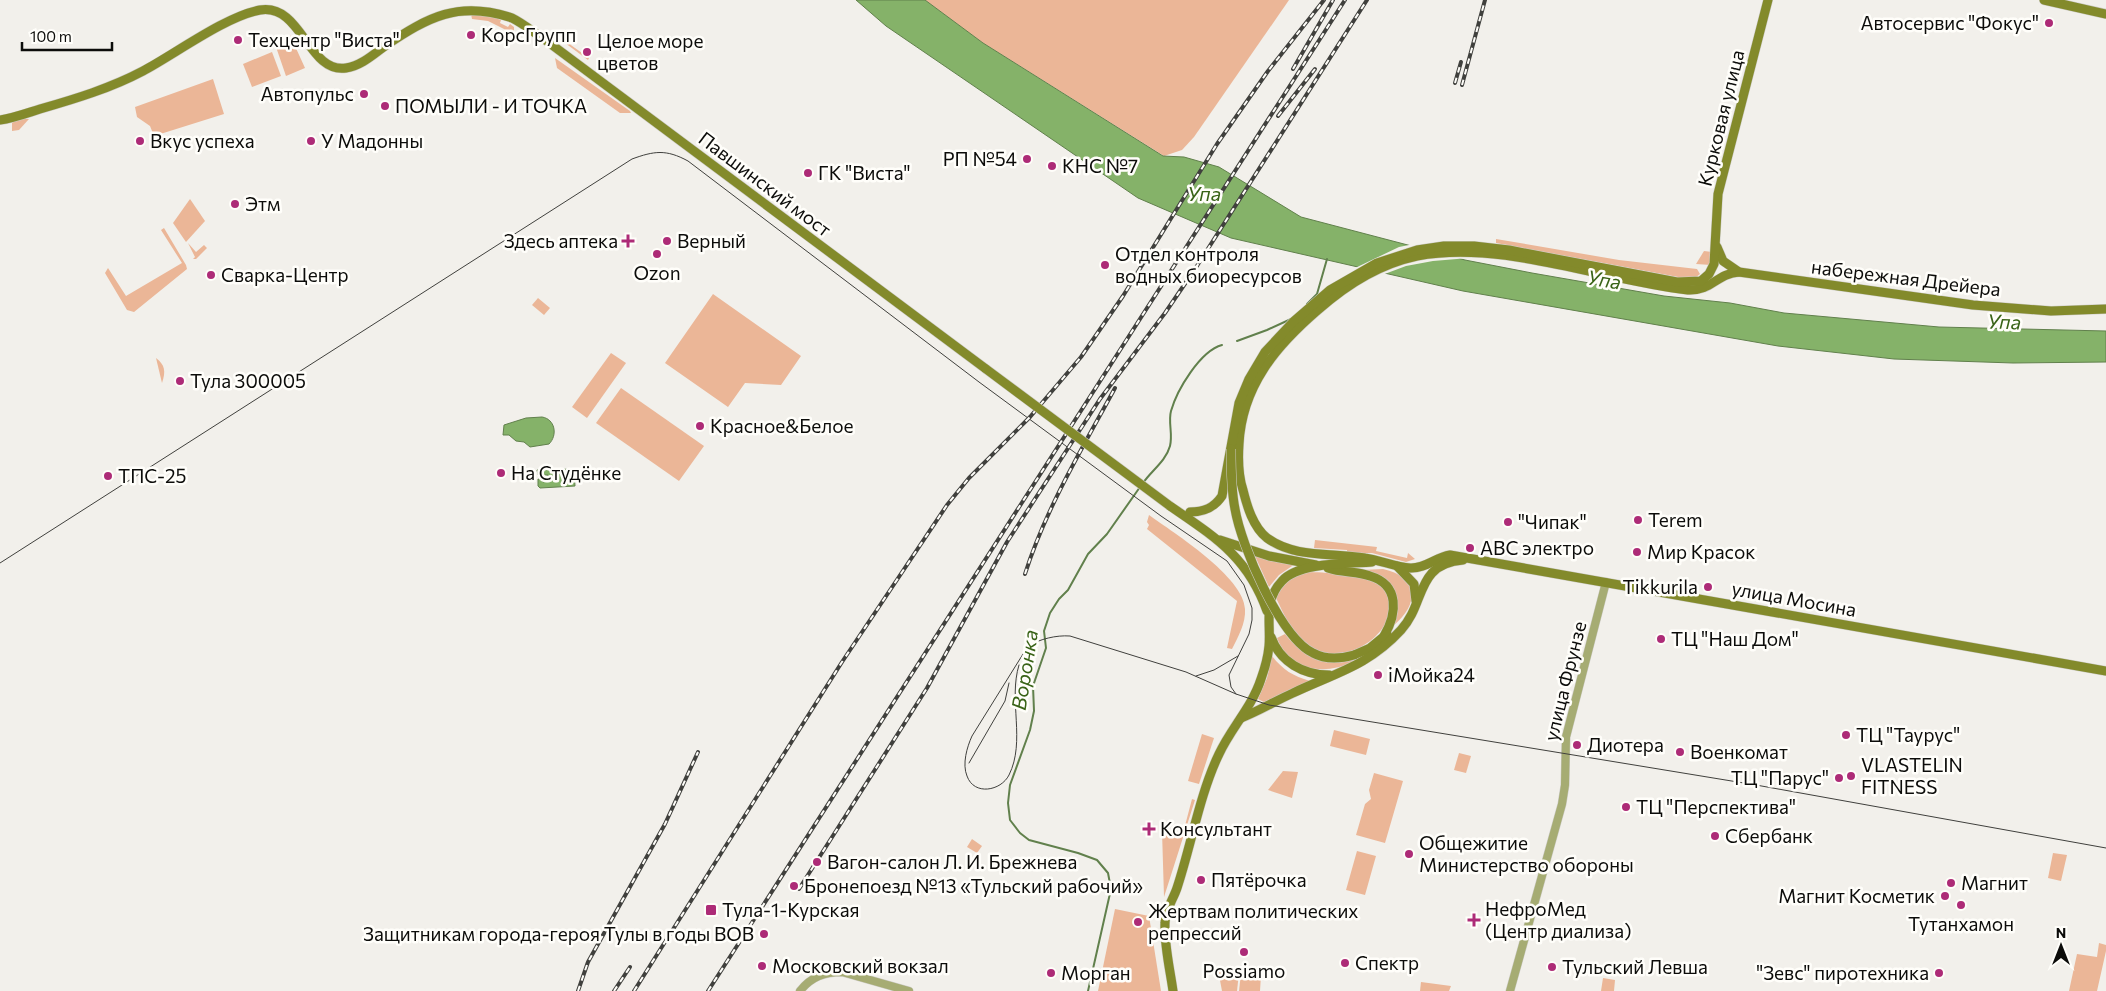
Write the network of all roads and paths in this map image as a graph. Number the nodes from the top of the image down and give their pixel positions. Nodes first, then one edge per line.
1 (1768, 0) edge
2 (2044, 0) edge
3 (2106, 14) edge
4 (0, 120) edge
5 (1716, 244) junction
6 (1509, 253) junction
7 (1739, 272) junction
8 (2106, 308) edge
9 (1231, 449) junction
10 (1170, 506) junction
11 (1190, 512) joint
12 (1220, 540) junction
13 (1476, 559) junction
14 (1382, 562) junction
15 (1395, 565) junction
16 (1325, 566) junction
17 (1606, 582) junction
18 (1416, 601) junction
19 (1268, 613) junction
20 (1410, 618) junction
21 (1269, 634) junction
22 (1384, 636) junction
23 (2106, 671) edge
24 (1332, 675) junction
25 (1252, 701) junction
26 (1266, 706) junction
27 (1241, 718) junction
28 (800, 991) edge
29 (908, 991) edge
30 (1173, 991) edge
31 (1510, 991) edge

1 - 5 main road, Курковая улица
2 - 3 main road
4 - 10 main road, Павшинский мост, bridge
5 - 6 main road, Курковая улица
5 - 7 main road
6 - 7 main road
6 - 9 main road
6 - 14 main road
7 - 8 main road, набережная Дрейера
9 - 11 main road, bridge
9 - 22 main road, bridge
10 - 11 street
10 - 12 main road, Павшинский мост
12 - 16 main road
12 - 19 main road
13 - 15 main road, улица Мосина
13 - 17 main road, улица Мосина
13 - 18 main road
14 - 15 main road, улица Мосина
14 - 16 main road
15 - 18 main road
16 - 19 main road
16 - 22 main road
17 - 23 main road, улица Мосина
17 - 31 street, улица Фрунзе
18 - 20 main road
19 - 21 main road
20 - 22 main road
20 - 24 main road
21 - 24 main road
21 - 25 main road
24 - 26 main road
25 - 26 main road
25 - 27 main road
26 - 27 main road
27 - 30 main road
28 - 29 street

